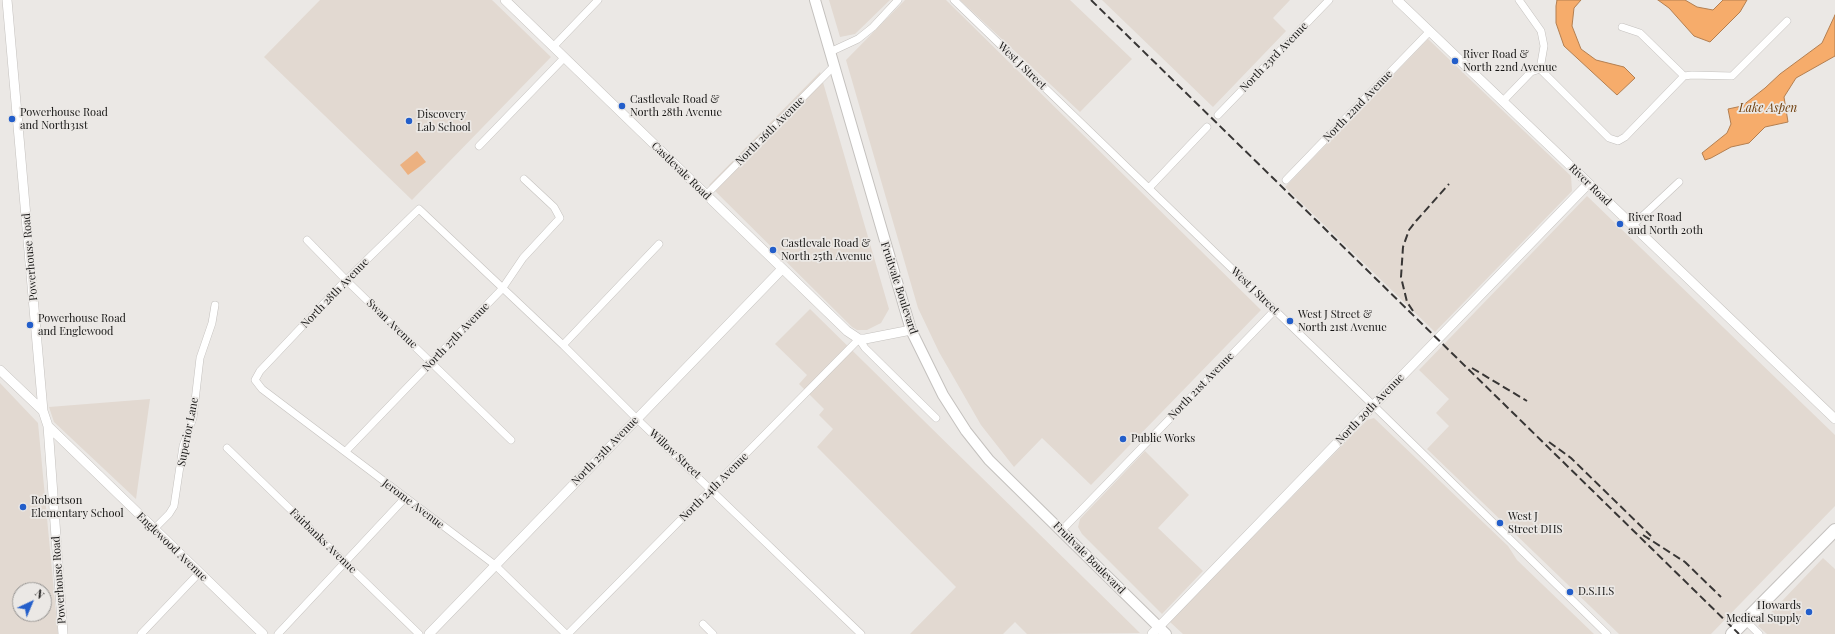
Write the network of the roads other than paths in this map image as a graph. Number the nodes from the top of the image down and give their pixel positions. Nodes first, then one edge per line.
1 (8, 0) edge
2 (505, 0) edge
3 (598, 0) edge
4 (815, 0) edge
5 (898, 0) edge
6 (954, 0) edge
7 (1329, 0) edge
8 (1397, 0) edge
9 (1519, 0) edge
10 (1787, 20) dead end
11 (1622, 27) dead end
12 (1430, 31) junction
13 (553, 47) junction
14 (830, 52) junction
15 (564, 58) junction
16 (834, 66) junction
17 (1540, 69) junction
18 (1684, 76) junction
19 (1504, 100) junction
20 (1218, 115) dead end
21 (1207, 127) dead end
22 (479, 146) dead end
23 (524, 179) dead end
24 (1286, 180) dead end
25 (1679, 182) dead end
26 (1588, 184) junction
27 (1149, 188) junction
28 (706, 195) junction
29 (419, 209) joint
30 (1633, 225) junction
31 (307, 240) dead end
32 (659, 244) dead end
33 (782, 270) junction
34 (346, 280) junction
35 (502, 289) junction
36 (215, 305) dead end
37 (1274, 311) junction
38 (911, 330) junction
39 (859, 339) junction
40 (563, 345) junction
41 (432, 362) junction
42 (0, 370) edge
43 (255, 380) joint
44 (1374, 406) junction
45 (43, 411) junction
46 (936, 418) dead end
47 (637, 419) junction
48 (1835, 420) edge
49 (48, 426) junction
50 (511, 440) dead end
51 (228, 448) dead end
52 (346, 451) junction
53 (712, 490) junction
54 (406, 498) junction
55 (154, 529) junction
56 (1835, 530) edge
57 (1061, 531) junction
58 (344, 562) junction
59 (495, 565) junction
60 (199, 573) junction
61 (1745, 620) junction
62 (703, 624) dead end
63 (1159, 632) edge
64 (62, 634) edge
65 (141, 634) edge
66 (263, 634) edge
67 (278, 634) edge
68 (419, 634) edge
69 (429, 634) edge
70 (567, 634) edge
71 (713, 634) edge
72 (861, 634) edge
73 (1607, 634) edge
74 (1732, 634) edge
75 (1759, 634) edge

1 - 45 street, Powerhouse Road
2 - 13 street, Castlevale Road
3 - 13 street
4 - 14 main road, Fruitvale Boulevard
5 - 14 street
6 - 27 street, West J Street
7 - 20 street, North 23rd Avenue
8 - 12 street, River Road
9 - 17 street
10 - 18 street
11 - 18 street
12 - 19 street, River Road
12 - 24 street, North 22nd Avenue
13 - 15 street, Castlevale Road
14 - 16 main road, Fruitvale Boulevard
15 - 22 street
15 - 28 street, Castlevale Road
16 - 28 street, North 26th Avenue
16 - 38 main road, Fruitvale Boulevard
17 - 18 street
17 - 19 street
19 - 26 street, River Road
21 - 27 street
23 - 35 street, North 27th Avenue
25 - 30 street
26 - 30 street, River Road
26 - 44 street, North 20th Avenue
27 - 37 street, West J Street
28 - 33 street, Castlevale Road
29 - 34 street, North 28th Avenue
29 - 35 street, Willow Street
30 - 48 street, River Road
31 - 34 street, Swan Avenue
32 - 40 street
33 - 39 street, Castlevale Road
33 - 47 street, North 25th Avenue
34 - 41 street, Swan Avenue
34 - 43 street, North 28th Avenue
35 - 40 street, Willow Street
35 - 41 street, North 27th Avenue
36 - 55 street, Superior Lane
37 - 44 street, West J Street
37 - 57 street, North 21st Avenue
38 - 39 street
38 - 57 main road, Fruitvale Boulevard
39 - 46 street, Castlevale Road
39 - 53 street, North 24th Avenue
40 - 47 street, Willow Street
41 - 50 street, Swan Avenue
41 - 52 street, North 27th Avenue
42 - 45 street
43 - 52 street, Jerome Avenue
44 - 63 street, North 20th Avenue
44 - 73 street, West J Street
45 - 49 street, Powerhouse Road
47 - 53 street, Willow Street
47 - 59 street, North 25th Avenue
49 - 55 street, Englewood Avenue
49 - 64 street, Powerhouse Road
51 - 58 street, Fairbanks Avenue
52 - 54 street, Jerome Avenue
53 - 70 street, North 24th Avenue
53 - 72 street, Willow Street
54 - 58 street
54 - 59 street, Jerome Avenue
55 - 60 street, Englewood Avenue
56 - 61 main road
57 - 63 main road, Fruitvale Boulevard
58 - 67 street
58 - 68 street, Fairbanks Avenue
59 - 69 street, North 25th Avenue
59 - 70 street, Jerome Avenue
60 - 65 street
60 - 66 street, Englewood Avenue
61 - 74 main road
61 - 75 street
62 - 71 street

